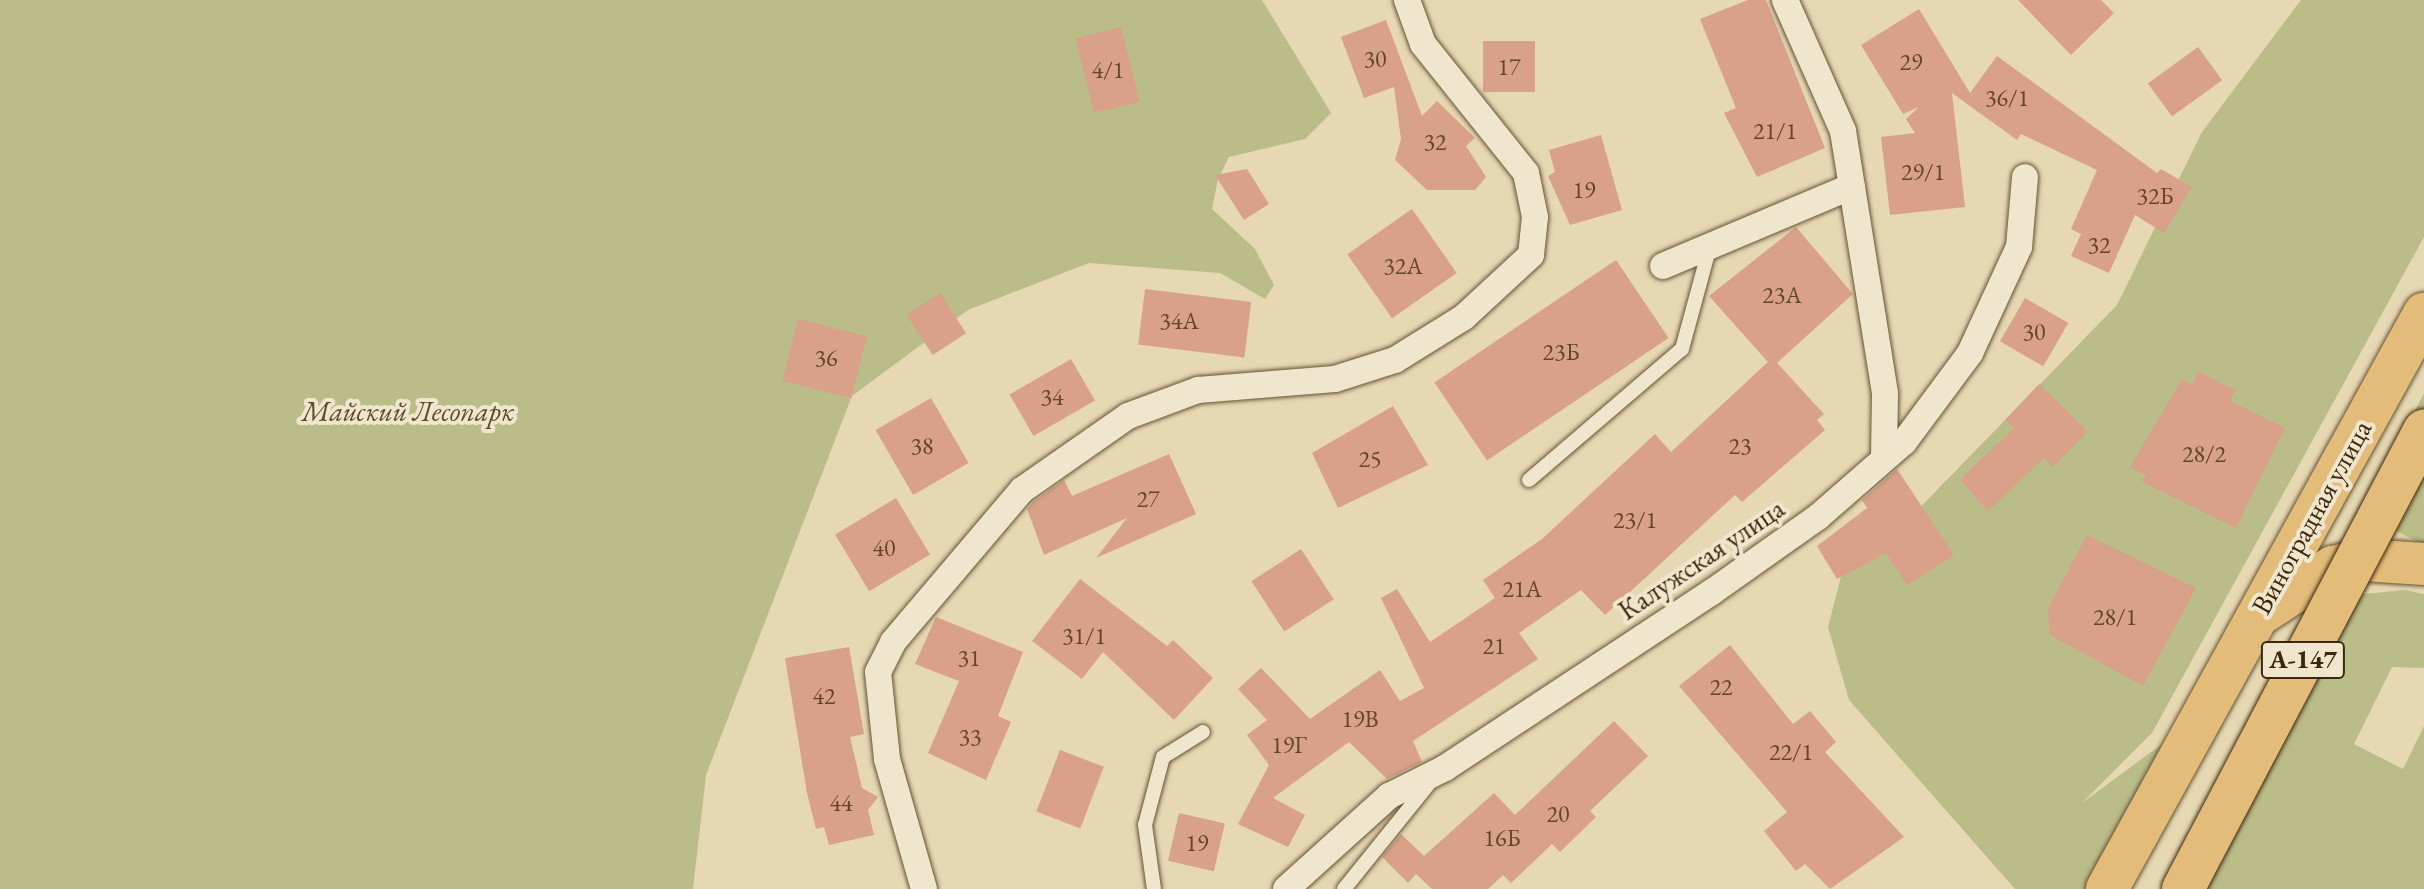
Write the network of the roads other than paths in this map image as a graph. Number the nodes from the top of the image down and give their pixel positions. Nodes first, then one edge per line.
1 (1407, 0) edge
2 (1785, 0) edge
3 (2025, 177) dead end
4 (1852, 186) junction
5 (1710, 246) junction
6 (1663, 266) dead end
7 (2424, 314) edge
8 (2424, 431) edge
9 (1884, 459) junction
10 (1529, 480) dead end
11 (2424, 564) edge
12 (2239, 647) junction
13 (1203, 732) dead end
14 (1445, 768) junction
15 (924, 889) edge
16 (1154, 889) edge
17 (1286, 889) edge
18 (1344, 889) edge
19 (2111, 889) edge
20 (2183, 889) edge

1 - 15 street
2 - 4 street
3 - 9 street, Калужская улица
4 - 5 street
4 - 9 street
5 - 6 street
5 - 10 lane
7 - 12 main road, Виноградная улица / А-147
8 - 20 main road, А-147, bridge
9 - 14 street, Калужская улица
11 - 12 main road, А-147
12 - 19 main road, Виноградная улица / А-147
13 - 16 lane
14 - 17 street, Калужская улица
14 - 18 lane

